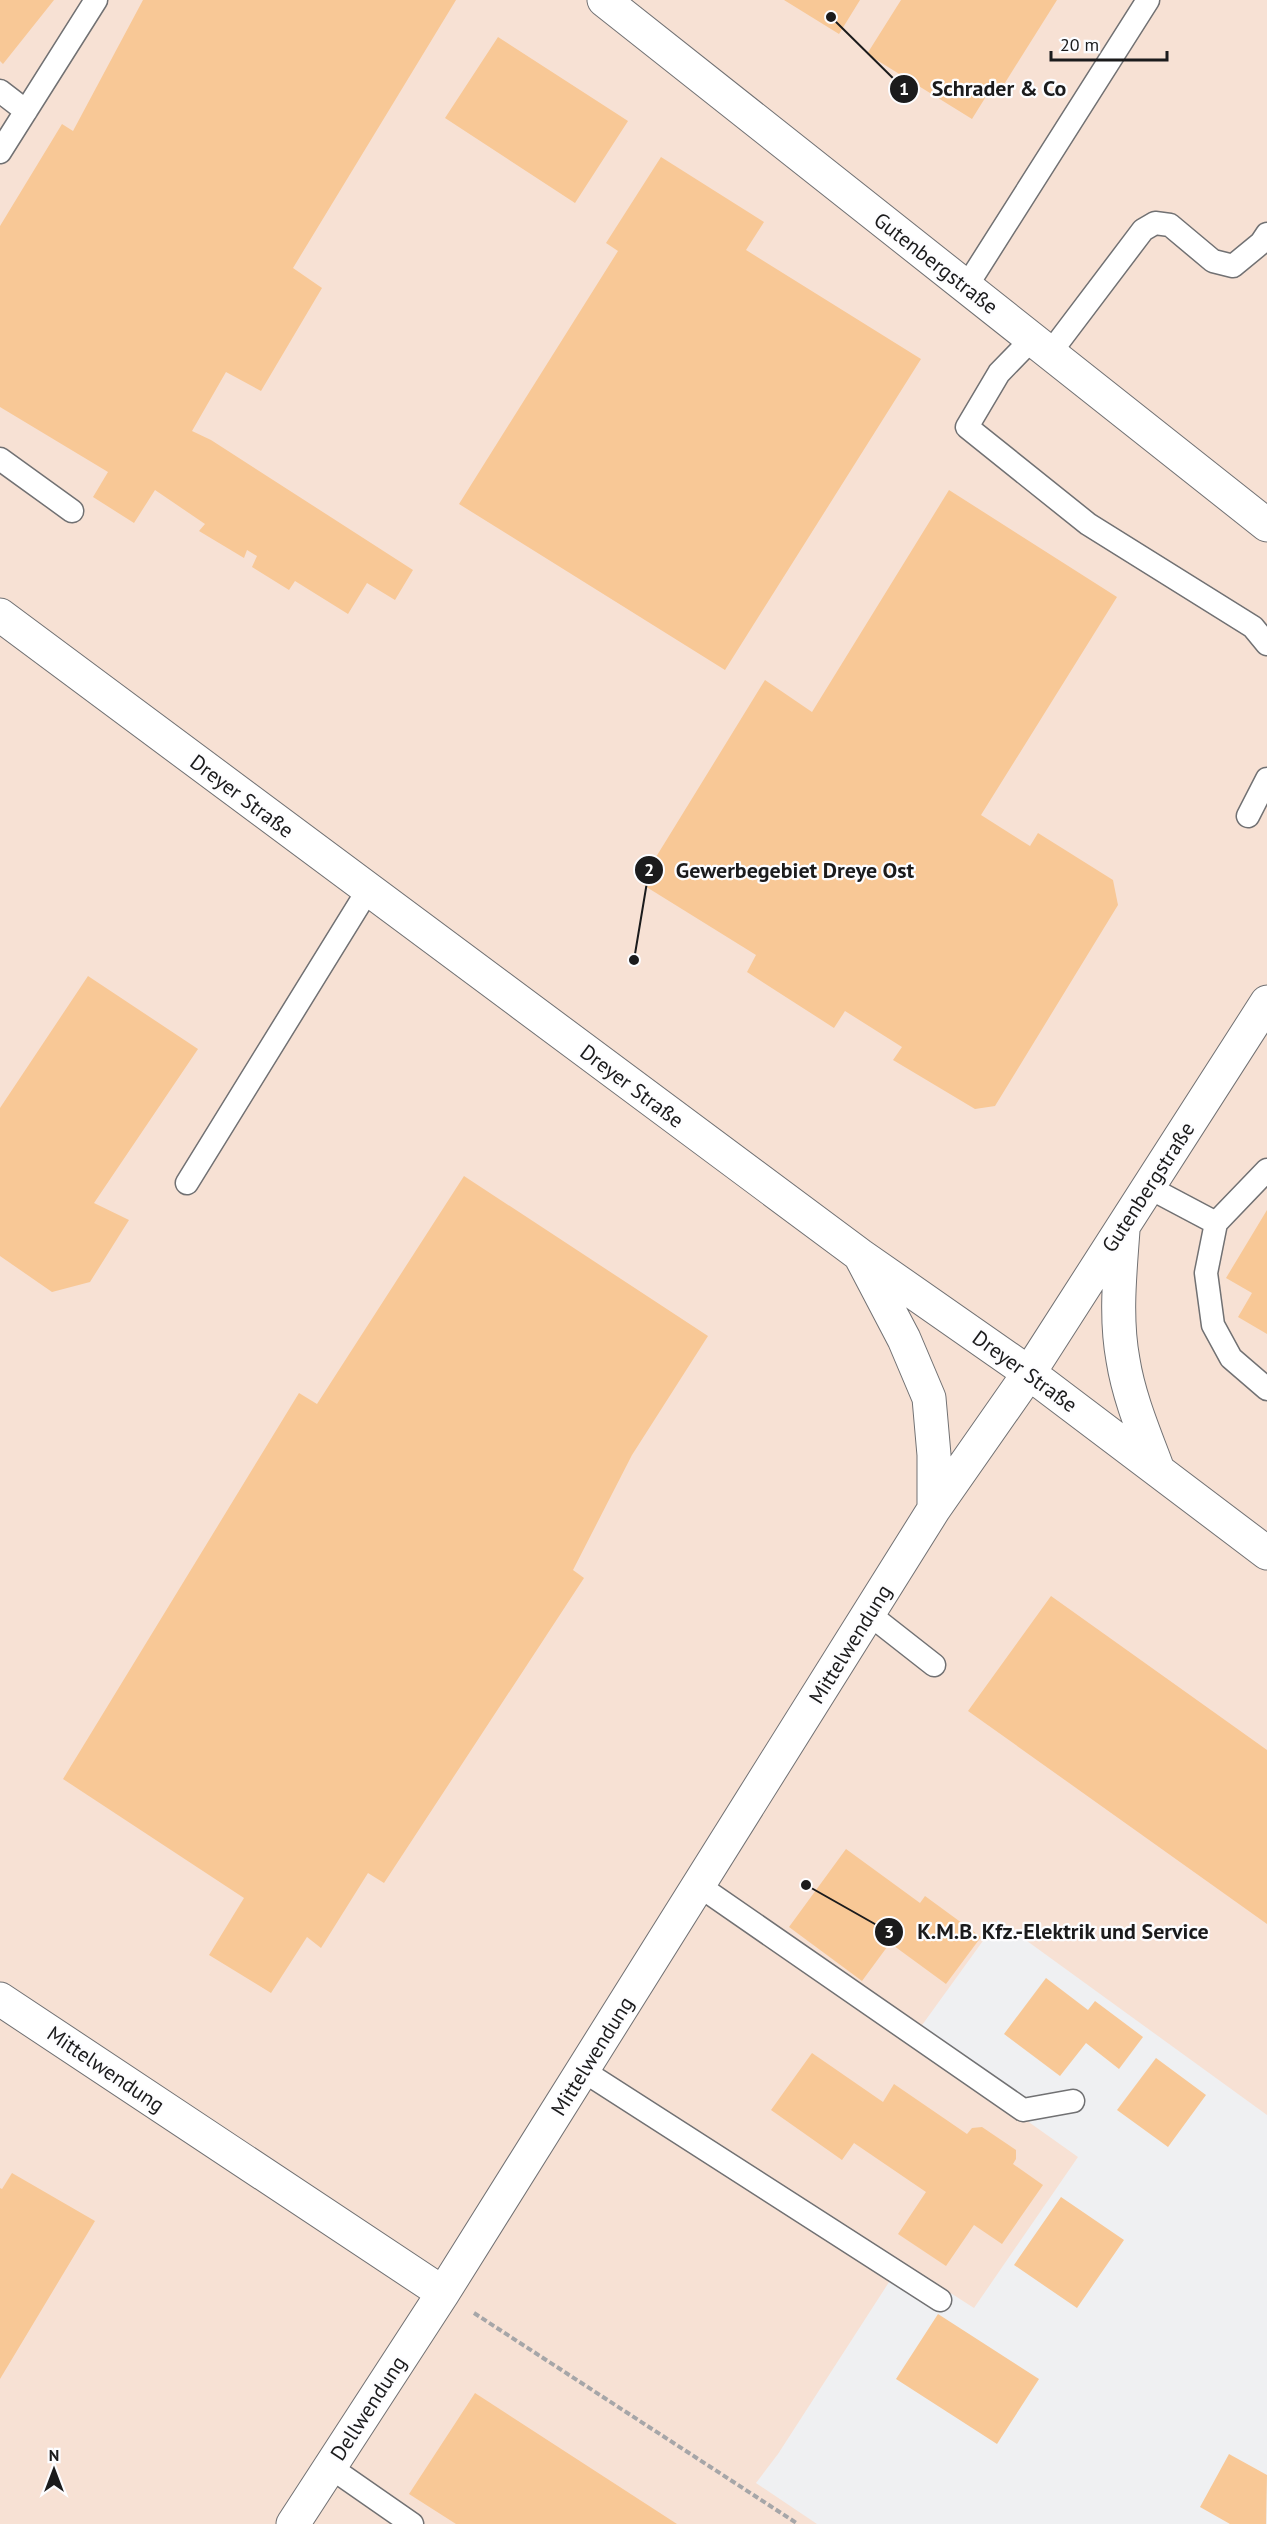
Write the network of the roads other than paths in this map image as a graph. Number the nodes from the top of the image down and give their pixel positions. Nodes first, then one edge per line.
1 (96, 0) edge
2 (604, 0) edge
3 (1148, 0) edge
4 (0, 91) edge
5 (26, 111) junction
6 (0, 152) edge
7 (1267, 234) edge
8 (966, 287) junction
9 (1041, 346) junction
10 (0, 459) edge
11 (72, 511) dead end
12 (1267, 525) edge
13 (0, 615) edge
14 (1267, 644) edge
15 (1267, 779) edge
16 (1248, 816) dead end
17 (369, 890) junction
18 (1267, 1002) edge
19 (1267, 1170) edge
20 (188, 1183) dead end
21 (1148, 1187) junction
22 (1216, 1223) junction
23 (1124, 1225) junction
24 (860, 1255) junction
25 (1029, 1373) junction
26 (1267, 1389) edge
27 (1158, 1470) junction
28 (934, 1509) junction
29 (1267, 1552) edge
30 (869, 1614) junction
31 (934, 1665) dead end
32 (698, 1885) junction
33 (0, 1999) edge
34 (582, 2070) junction
35 (1073, 2101) dead end
36 (443, 2293) junction
37 (940, 2300) dead end
38 (330, 2467) junction
39 (293, 2524) edge
40 (412, 2524) edge

1 - 5 lane
2 - 8 street, Gutenbergstraße
3 - 8 lane
4 - 5 lane
5 - 6 lane
7 - 9 lane
8 - 9 street, Gutenbergstraße
9 - 12 street, Gutenbergstraße
9 - 14 lane
10 - 11 lane
13 - 17 street, Dreyer Straße
15 - 16 lane
17 - 20 lane
17 - 24 street, Dreyer Straße
18 - 21 street, Gutenbergstraße
19 - 22 lane
21 - 22 lane
21 - 23 street, Gutenbergstraße
22 - 26 lane
23 - 25 street, Gutenbergstraße
23 - 27 street
24 - 25 street, Dreyer Straße
24 - 28 street
25 - 27 street, Dreyer Straße
25 - 28 street, Mittelwendung
27 - 29 street, Dreyer Straße
28 - 30 street, Mittelwendung
30 - 31 lane
30 - 32 street, Mittelwendung
32 - 34 street, Mittelwendung
32 - 35 lane
33 - 36 street, Mittelwendung
34 - 36 street, Mittelwendung
34 - 37 lane
36 - 38 street, Dellwendung
38 - 39 street, Dellwendung
38 - 40 lane

